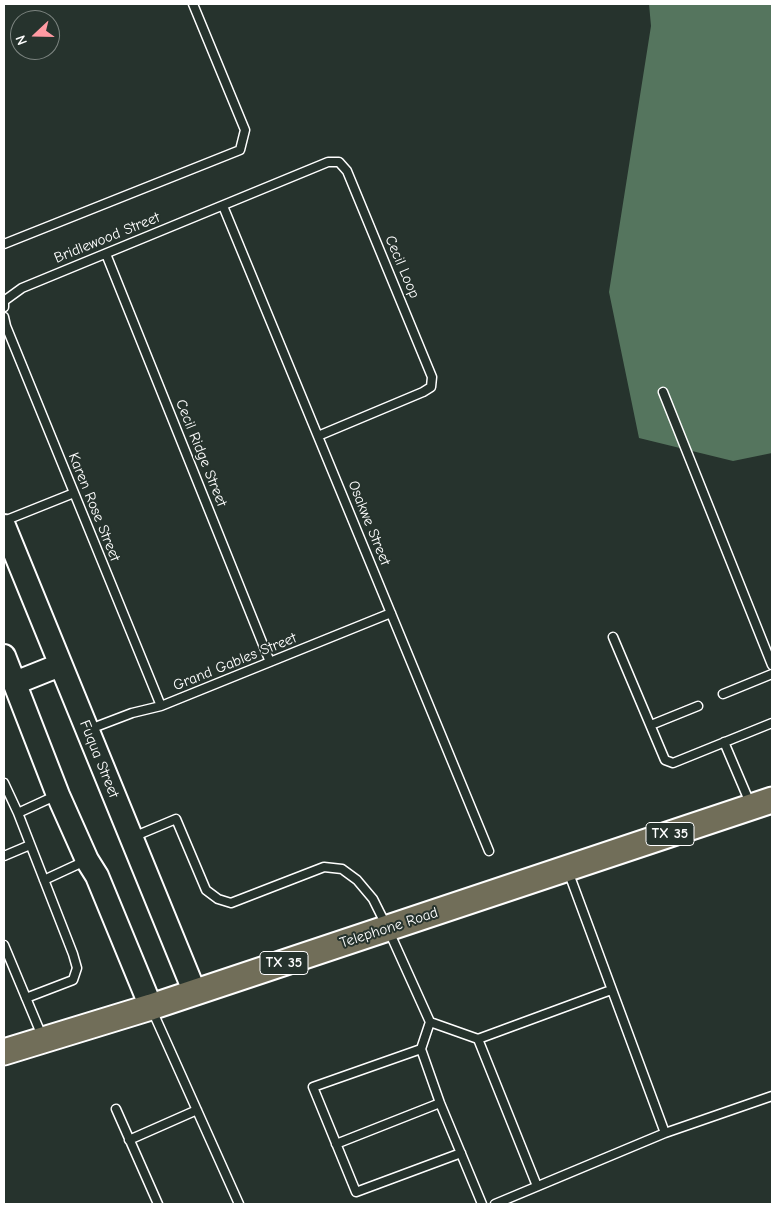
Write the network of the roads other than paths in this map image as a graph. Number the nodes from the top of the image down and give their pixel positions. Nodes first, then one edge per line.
1 (193, 4) edge
2 (223, 206) junction
3 (4, 244) edge
4 (106, 254) junction
5 (4, 304) edge
6 (4, 317) edge
7 (5, 326) edge
8 (663, 392) dead end
9 (318, 436) junction
10 (74, 493) junction
11 (4, 521) edge
12 (4, 526) edge
13 (390, 613) junction
14 (613, 637) dead end
15 (4, 656) edge
16 (270, 662) junction
17 (60, 665) junction
18 (772, 665) edge
19 (772, 674) edge
20 (15, 683) junction
21 (723, 694) dead end
22 (161, 706) junction
23 (698, 706) dead end
24 (772, 723) edge
25 (651, 725) junction
26 (87, 730) junction
27 (724, 742) junction
28 (4, 783) edge
29 (58, 795) junction
30 (6, 796) edge
31 (762, 804) edge
32 (18, 813) junction
33 (131, 838) junction
34 (30, 845) junction
35 (489, 851) dead end
36 (4, 856) edge
37 (87, 860) junction
38 (567, 869) junction
39 (44, 880) junction
40 (388, 928) junction
41 (4, 945) edge
42 (611, 990) junction
43 (195, 993) junction
44 (26, 998) junction
45 (151, 1007) junction
46 (430, 1022) junction
47 (478, 1039) junction
48 (44, 1040) junction
49 (421, 1049) junction
50 (4, 1052) edge
51 (772, 1096) edge
52 (440, 1103) junction
53 (116, 1109) dead end
54 (197, 1110) junction
55 (665, 1133) junction
56 (129, 1140) junction
57 (336, 1144) junction
58 (461, 1153) junction
59 (536, 1186) junction
60 (158, 1204) edge
61 (239, 1204) edge
62 (482, 1204) edge
63 (495, 1204) edge

1 - 3 lane
2 - 4 lane, Bridlewood Street
2 - 9 lane, Osakwe Street
2 - 9 lane, Cecil Loop
4 - 5 lane, Bridlewood Street
4 - 16 lane, Cecil Ridge Street
6 - 7 lane, Karen Rose Street
7 - 10 lane, Karen Rose Street
8 - 18 lane
9 - 13 lane, Osakwe Street
10 - 11 lane
10 - 22 lane, Karen Rose Street
12 - 17 main road, Fuqua Street
13 - 16 lane, Grand Gables Street
13 - 35 lane, Osakwe Street
14 - 25 lane
15 - 20 main road
16 - 22 lane, Grand Gables Street
17 - 20 main road
17 - 26 main road, Fuqua Street
19 - 21 lane
20 - 29 main road
22 - 26 lane, Grand Gables Street
23 - 25 lane
24 - 27 lane
25 - 27 lane
26 - 33 main road, Fuqua Street
27 - 31 lane
28 - 30 lane
29 - 32 lane
29 - 37 main road
30 - 32 lane
31 - 38 main road, Telephone Road / TX 35
32 - 34 lane
33 - 40 lane
33 - 43 main road, Fuqua Street
34 - 36 lane
34 - 39 lane
37 - 39 lane
37 - 45 main road
38 - 40 main road, Telephone Road / TX 35
38 - 42 lane
39 - 44 lane
40 - 43 main road, Telephone Road / TX 35
40 - 46 lane
41 - 44 lane
42 - 47 lane
42 - 55 lane
43 - 45 main road, Telephone Road / TX 35
44 - 48 lane
45 - 48 main road, Telephone Road / TX 35
45 - 54 lane
46 - 47 lane
46 - 49 lane
47 - 59 lane
48 - 50 main road, Telephone Road / TX 35
49 - 52 lane
49 - 57 lane
51 - 55 lane
52 - 57 lane
52 - 58 lane
53 - 56 lane
54 - 56 lane
54 - 61 lane
55 - 59 lane
56 - 60 lane
57 - 58 lane
58 - 62 lane
59 - 63 lane

